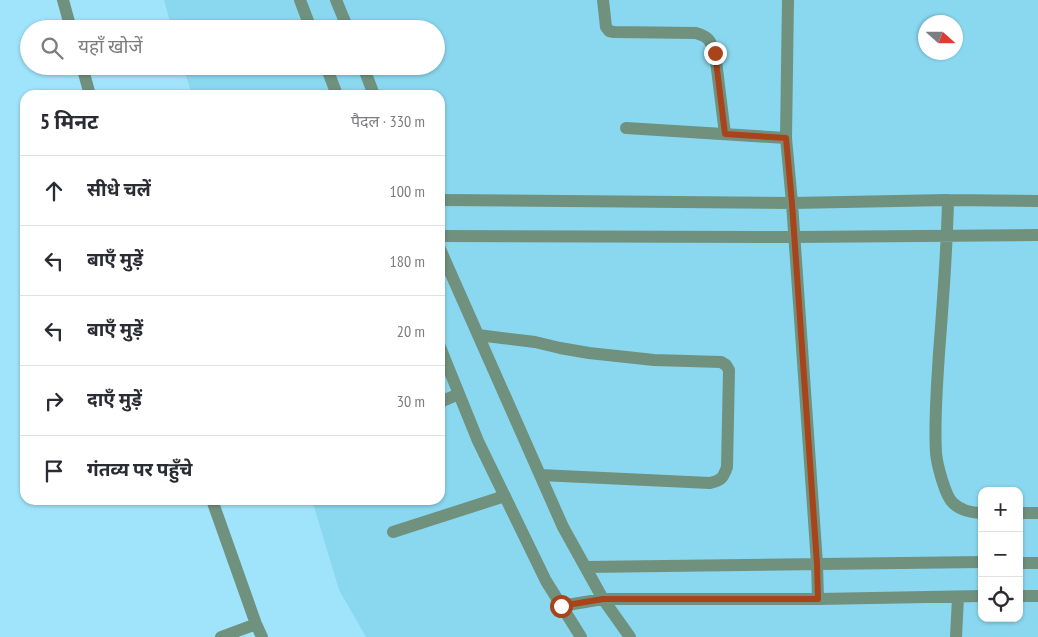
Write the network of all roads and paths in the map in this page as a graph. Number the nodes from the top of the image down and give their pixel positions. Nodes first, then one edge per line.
1 (63, 0) edge
2 (300, 0) edge
3 (336, 0) edge
4 (603, 0) edge
5 (788, 0) edge
6 (69, 20) edge
7 (308, 20) edge
8 (344, 20) edge
9 (84, 75) edge
10 (329, 75) edge
11 (366, 75) edge
12 (89, 90) edge
13 (335, 90) edge
14 (372, 90) edge
15 (626, 128) dead end
16 (725, 134) junction
17 (786, 138) junction
18 (445, 200) edge
19 (948, 200) junction
20 (1038, 201) edge
21 (792, 203) junction
22 (1038, 235) edge
23 (445, 236) edge
24 (948, 236) junction
25 (794, 237) junction
26 (445, 260) edge
27 (478, 335) junction
28 (445, 360) edge
29 (459, 394) junction
30 (445, 400) edge
31 (540, 475) junction
32 (505, 496) junction
33 (214, 505) edge
34 (978, 512) edge
35 (1023, 513) edge
36 (1038, 513) edge
37 (393, 532) dead end
38 (978, 562) edge
39 (1023, 562) edge
40 (1038, 563) edge
41 (817, 564) junction
42 (585, 567) junction
43 (978, 596) edge
44 (1023, 596) edge
45 (1038, 596) edge
46 (958, 597) junction
47 (603, 599) junction
48 (818, 599) junction
49 (561, 606) junction
50 (256, 624) junction
51 (575, 635) edge
52 (221, 637) edge
53 (262, 637) edge
54 (630, 637) edge
55 (956, 637) edge

1 - 6 street
2 - 7 street
3 - 8 street
4 - 16 street
5 - 17 street
9 - 12 street
10 - 13 street
11 - 14 street
15 - 16 street
16 - 17 street
17 - 21 street
18 - 21 street
19 - 20 street
19 - 21 street
19 - 24 street
21 - 25 street
22 - 24 street
23 - 25 street
24 - 25 street
24 - 34 street
25 - 41 street
26 - 27 street
27 - 31 street
27 - 31 street
28 - 29 street
29 - 30 street
29 - 32 street
31 - 42 street
32 - 37 street
32 - 49 street
33 - 50 street
35 - 36 street
38 - 41 street
39 - 40 street
41 - 42 street
41 - 48 street
42 - 47 street
43 - 46 street
44 - 45 street
46 - 48 street
46 - 55 street
47 - 48 street
47 - 49 street
47 - 54 street
49 - 51 street
50 - 52 street
50 - 53 street

